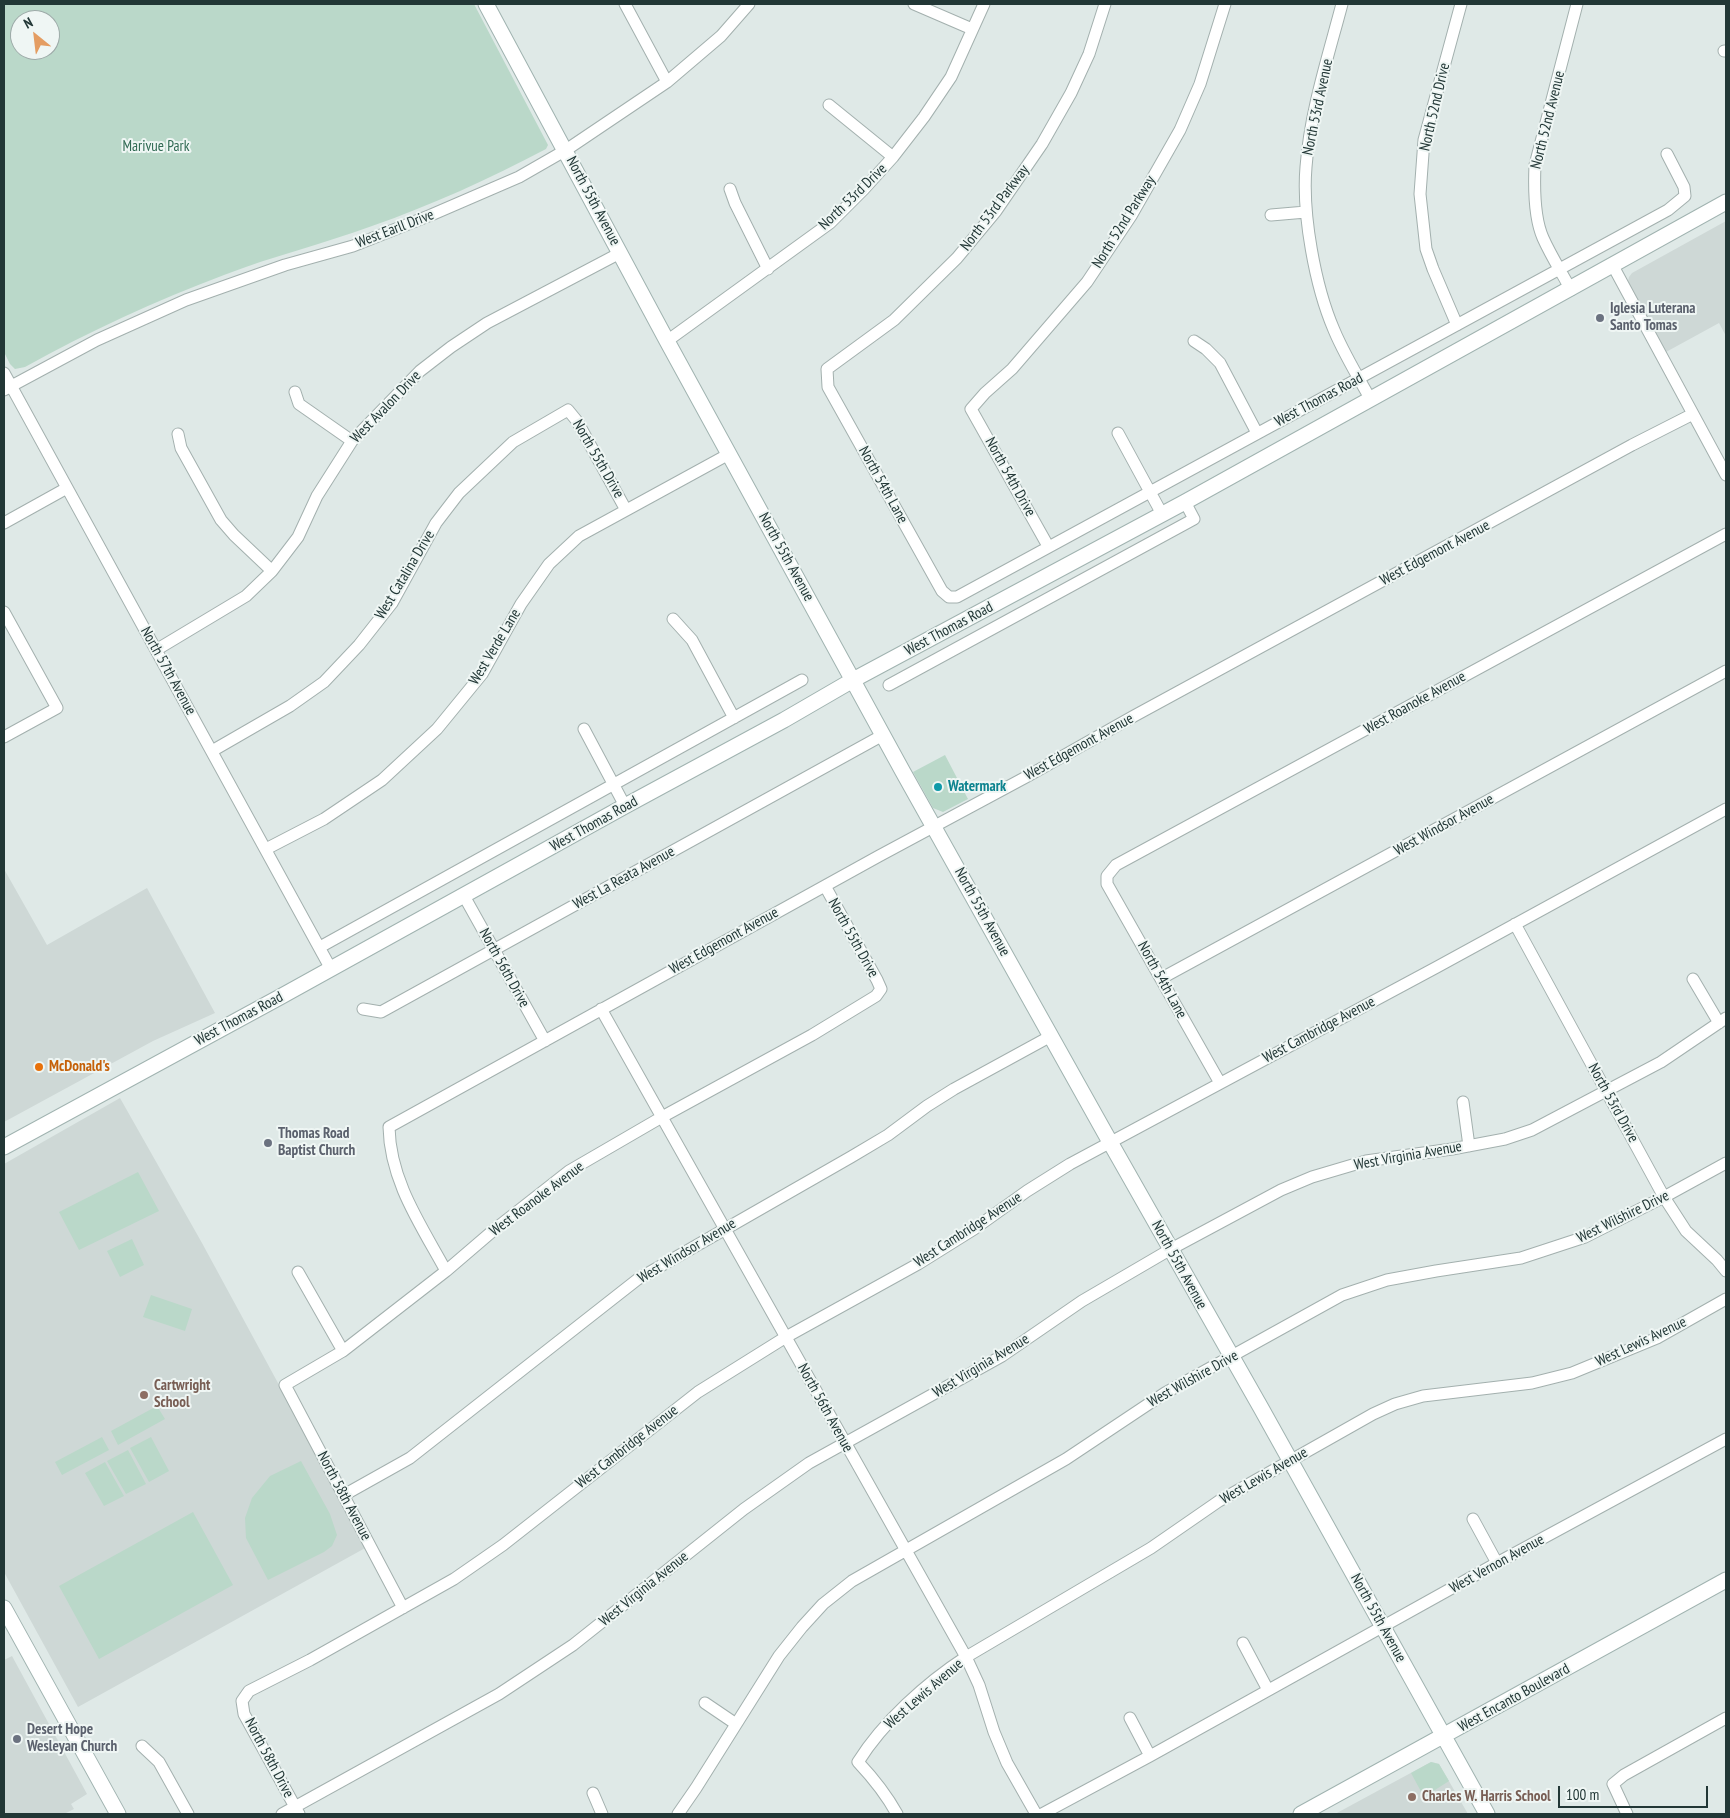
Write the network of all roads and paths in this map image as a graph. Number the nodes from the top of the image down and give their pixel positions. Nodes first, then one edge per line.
1 (486, 4) edge
2 (625, 4) edge
3 (749, 4) edge
4 (914, 4) edge
5 (984, 4) edge
6 (1105, 4) edge
7 (1225, 4) edge
8 (1342, 4) edge
9 (1461, 4) edge
10 (1577, 4) edge
11 (972, 29) junction
12 (667, 82) junction
13 (829, 105) dead end
14 (566, 150) junction
15 (1666, 154) dead end
16 (893, 157) junction
17 (730, 189) dead end
18 (1726, 202) edge
19 (1306, 212) junction
20 (1271, 215) dead end
21 (620, 253) junction
22 (1613, 266) junction
23 (768, 269) junction
24 (1560, 270) junction
25 (1571, 290) junction
26 (1457, 326) junction
27 (667, 341) junction
28 (1194, 341) dead end
29 (828, 370) joint
30 (4, 373) edge
31 (1359, 379) junction
32 (7, 388) edge
33 (295, 392) dead end
34 (1371, 400) junction
35 (971, 409) joint
36 (568, 410) joint
37 (1693, 414) junction
38 (1118, 433) dead end
39 (1257, 433) junction
40 (178, 434) dead end
41 (352, 441) junction
42 (729, 454) junction
43 (1726, 475) edge
44 (67, 488) junction
45 (1150, 492) junction
46 (1185, 502) junction
47 (626, 510) junction
48 (1162, 514) junction
49 (4, 523) edge
50 (1726, 534) edge
51 (1048, 546) junction
52 (272, 571) junction
53 (949, 597) joint
54 (4, 612) edge
55 (673, 619) dead end
56 (929, 640) junction
57 (156, 650) junction
58 (938, 658) junction
59 (1726, 671) edge
60 (802, 680) dead end
61 (853, 680) junction
62 (889, 685) dead end
63 (734, 718) junction
64 (584, 729) dead end
65 (883, 735) junction
66 (4, 737) edge
67 (212, 751) junction
68 (614, 784) junction
69 (625, 806) junction
70 (1726, 809) edge
71 (933, 826) junction
72 (266, 849) junction
73 (1107, 876) joint
74 (825, 886) junction
75 (464, 896) junction
76 (1515, 924) junction
77 (320, 947) junction
78 (494, 949) junction
79 (331, 969) junction
80 (1162, 978) junction
81 (1693, 979) dead end
82 (881, 989) joint
83 (362, 1009) dead end
84 (601, 1009) junction
85 (1723, 1020) edge
86 (1051, 1036) junction
87 (545, 1041) junction
88 (1220, 1083) junction
89 (1606, 1090) junction
90 (1463, 1102) dead end
91 (662, 1117) junction
92 (1110, 1142) junction
93 (1469, 1146) junction
94 (4, 1147) edge
95 (1726, 1163) edge
96 (1664, 1197) junction
97 (724, 1228) junction
98 (1171, 1249) junction
99 (1726, 1271) edge
100 (298, 1272) dead end
101 (446, 1272) junction
102 (1726, 1299) edge
103 (786, 1337) junction
104 (343, 1351) junction
105 (1232, 1357) junction
106 (285, 1385) joint
107 (1726, 1439) edge
108 (845, 1443) junction
109 (1290, 1461) junction
110 (344, 1495) junction
111 (1473, 1519) dead end
112 (906, 1551) junction
113 (1497, 1563) junction
114 (1726, 1580) edge
115 (4, 1608) edge
116 (403, 1608) junction
117 (1383, 1627) junction
118 (1243, 1643) dead end
119 (966, 1657) junction
120 (1268, 1690) junction
121 (242, 1701) joint
122 (705, 1703) dead end
123 (1130, 1718) dead end
124 (1726, 1718) edge
125 (736, 1724) junction
126 (1444, 1736) junction
127 (142, 1746) dead end
128 (1150, 1756) junction
129 (593, 1793) dead end
130 (297, 1811) edge
131 (118, 1814) edge
132 (188, 1814) edge
133 (282, 1814) edge
134 (602, 1814) edge
135 (678, 1814) edge
136 (897, 1814) edge
137 (1036, 1814) edge
138 (1042, 1814) edge
139 (1301, 1814) edge
140 (1487, 1814) edge
141 (1627, 1814) edge

1 - 14 street, North 55th Avenue
2 - 12 street
3 - 12 street, West Earll Drive
4 - 11 street
5 - 11 street, North 53rd Drive
6 - 29 street, North 53rd Parkway
7 - 35 street, North 52nd Parkway
8 - 19 street, North 53rd Avenue
9 - 26 street, North 52nd Drive
10 - 24 street, North 52nd Avenue
11 - 16 street, North 53rd Drive
12 - 14 street, West Earll Drive
13 - 16 street
14 - 21 street, North 55th Avenue
14 - 32 street, West Earll Drive
15 - 24 street, West Thomas Road
16 - 23 street, North 53rd Drive
17 - 23 street
18 - 22 street, West Thomas Road
19 - 20 street
19 - 31 street, North 53rd Avenue
21 - 27 street, North 55th Avenue
21 - 41 street, West Avalon Drive
22 - 25 street, West Thomas Road
22 - 37 street
23 - 27 street, North 53rd Drive
24 - 25 street, North 52nd Avenue
24 - 26 street, West Thomas Road
25 - 34 street, West Thomas Road
26 - 31 street, West Thomas Road
27 - 42 street, North 55th Avenue
28 - 39 street
29 - 53 street, North 54th Lane
30 - 32 street, North 57th Avenue
31 - 34 street, North 53rd Avenue
31 - 39 street, West Thomas Road
32 - 44 street, North 57th Avenue
33 - 41 street
34 - 46 street, West Thomas Road
35 - 51 street, North 54th Drive
36 - 47 street, North 55th Drive
36 - 67 street, West Catalina Drive
37 - 43 street
37 - 71 street, West Edgemont Avenue
38 - 45 street
39 - 45 street, West Thomas Road
40 - 52 street
41 - 52 street, West Avalon Drive
42 - 47 street, West Verde Lane
42 - 61 street, North 55th Avenue
44 - 49 street
44 - 57 street, North 57th Avenue
45 - 48 street
45 - 51 street, West Thomas Road
46 - 48 street, West Thomas Road
46 - 58 street, West Thomas Road
47 - 72 street, West Verde Lane
48 - 56 street, West Thomas Road
50 - 73 street, West Roanoke Avenue
51 - 53 street, West Thomas Road
52 - 57 street, West Avalon Drive
54 - 66 street
55 - 63 street
56 - 58 street
56 - 61 street, West Thomas Road
57 - 67 street, North 57th Avenue
58 - 62 street, West Thomas Road
59 - 80 street, West Windsor Avenue
60 - 63 street, West Thomas Road
61 - 65 street, North 55th Avenue
61 - 69 street, West Thomas Road
63 - 68 street, West Thomas Road
64 - 68 street
65 - 71 street, North 55th Avenue
65 - 78 street, West La Reata Avenue
67 - 72 street, North 57th Avenue
68 - 69 street
68 - 77 street, West Thomas Road
69 - 75 street, West Thomas Road
70 - 76 street, West Cambridge Avenue
71 - 74 street, West Edgemont Avenue
71 - 86 street, North 55th Avenue
72 - 77 street, North 57th Avenue
73 - 80 street, North 54th Lane
74 - 82 street, North 55th Drive
74 - 84 street, West Edgemont Avenue
75 - 78 street, North 56th Drive
75 - 79 street, West Thomas Road
76 - 88 street, West Cambridge Avenue
76 - 89 street, North 53rd Drive
77 - 79 street, North 57th Avenue
78 - 83 street, West La Reata Avenue
78 - 87 street, North 56th Drive
79 - 94 street, West Thomas Road
80 - 88 street, North 54th Lane
81 - 85 street
82 - 91 street, West Roanoke Avenue
84 - 87 street, West Edgemont Avenue
84 - 91 street, North 56th Avenue
85 - 89 street, West Virginia Avenue
86 - 92 street, North 55th Avenue
86 - 97 street, West Windsor Avenue
87 - 101 street, West Edgemont Avenue
88 - 92 street, West Cambridge Avenue
89 - 93 street, West Virginia Avenue
89 - 96 street, North 53rd Drive
90 - 93 street
91 - 97 street, North 56th Avenue
91 - 101 street, West Roanoke Avenue
92 - 98 street, North 55th Avenue
92 - 103 street, West Cambridge Avenue
93 - 98 street, West Virginia Avenue
95 - 96 street, West Wilshire Drive
96 - 99 street, North 53rd Drive
96 - 105 street, West Wilshire Drive
97 - 103 street, North 56th Avenue
97 - 110 street, West Windsor Avenue
98 - 105 street, North 55th Avenue
98 - 108 street, West Virginia Avenue
100 - 104 street
101 - 104 street, West Roanoke Avenue
102 - 109 street, West Lewis Avenue
103 - 108 street, North 56th Avenue
103 - 116 street, West Cambridge Avenue
104 - 106 street, West Roanoke Avenue
105 - 109 street, North 55th Avenue
105 - 112 street, West Wilshire Drive
106 - 110 street, North 58th Avenue
107 - 113 street, West Vernon Avenue
108 - 112 street, North 56th Avenue
108 - 130 street, West Virginia Avenue
109 - 117 street, North 55th Avenue
109 - 119 street, West Lewis Avenue
110 - 116 street, North 58th Avenue
111 - 113 street
112 - 119 street, North 56th Avenue
112 - 125 street, West Wilshire Drive
113 - 117 street, West Vernon Avenue
114 - 126 street, West Encanto Boulevard
115 - 131 street
116 - 121 street, West Cambridge Avenue
117 - 120 street, West Vernon Avenue
117 - 126 street, North 55th Avenue
118 - 120 street
119 - 136 street, West Lewis Avenue
119 - 137 street, North 56th Avenue
120 - 128 street, West Vernon Avenue
121 - 130 street, North 58th Drive
122 - 125 street
123 - 128 street
124 - 141 street
125 - 135 street, West Wilshire Drive
126 - 139 street, West Encanto Boulevard
126 - 140 street, North 55th Avenue
127 - 132 street
128 - 138 street, West Vernon Avenue
129 - 134 street
130 - 133 street, West Virginia Avenue

